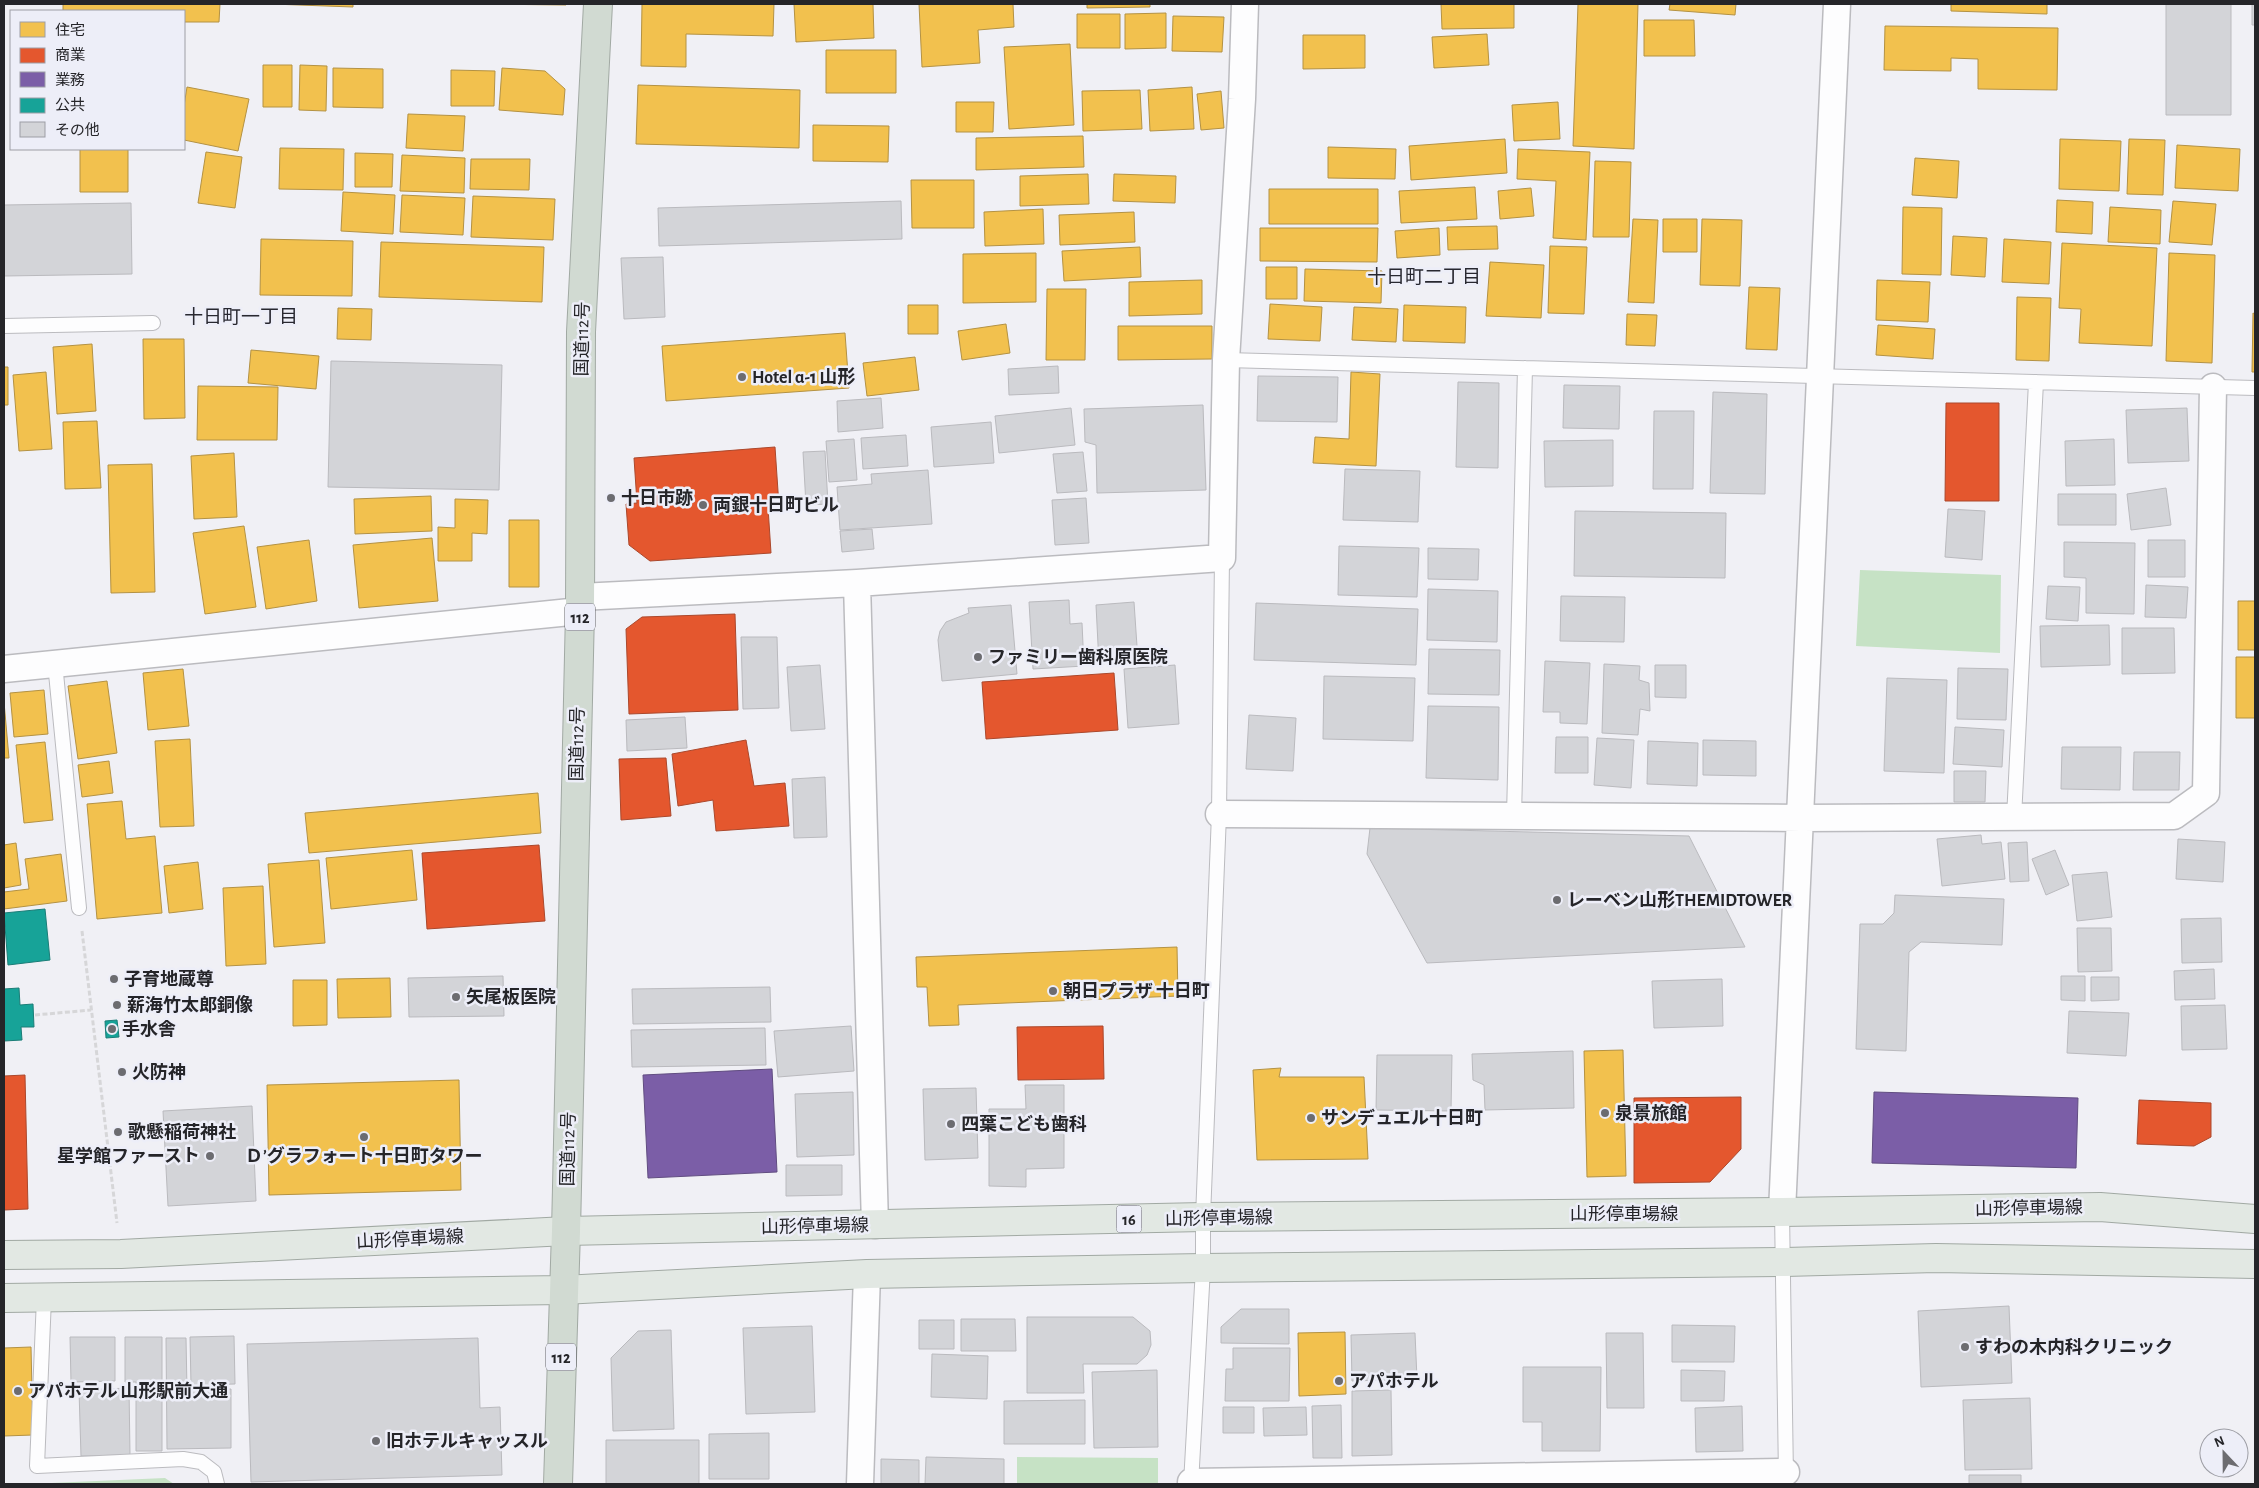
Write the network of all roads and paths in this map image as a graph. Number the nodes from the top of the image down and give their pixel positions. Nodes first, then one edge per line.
1 (598, 4) edge
2 (1245, 4) edge
3 (1837, 4) edge
4 (153, 323) dead end
5 (4, 326) edge
6 (1226, 360) junction
7 (1525, 368) junction
8 (1820, 376) junction
9 (2036, 382) junction
10 (2213, 387) junction
11 (2255, 388) edge
12 (1222, 558) junction
13 (857, 583) junction
14 (580, 604) junction
15 (55, 663) junction
16 (4, 669) edge
17 (1219, 814) junction
18 (1514, 816) junction
19 (1801, 818) junction
20 (2014, 818) junction
21 (79, 908) joint
22 (91, 1010) junction
23 (36, 1015) dead end
24 (1782, 1212) junction
25 (1203, 1217) junction
26 (2255, 1219) edge
27 (874, 1224) junction
28 (566, 1231) junction
29 (121, 1254) junction
30 (4, 1255) edge
31 (1785, 1262) junction
32 (2255, 1264) edge
33 (1203, 1268) junction
34 (867, 1274) junction
35 (563, 1290) junction
36 (4, 1298) edge
37 (44, 1298) junction
38 (1786, 1478) edge
39 (1516, 1480) edge
40 (1191, 1483) edge
41 (217, 1484) edge
42 (558, 1484) edge
43 (860, 1484) edge

1 - 14 highway, 国道112号 / 112
2 - 6 street
3 - 8 street
4 - 5 lane
6 - 7 lane
6 - 12 street
7 - 8 lane
7 - 18 lane
8 - 9 lane
8 - 19 street
9 - 10 lane
9 - 20 lane
10 - 11 lane
10 - 20 street
12 - 13 street
12 - 17 lane
13 - 14 street
13 - 27 street
14 - 15 street
14 - 28 highway, 国道112号 / 112
15 - 16 street
15 - 21 lane
17 - 18 street
17 - 25 lane
18 - 19 street
19 - 20 street
19 - 24 street
21 - 22 path
22 - 23 path
22 - 29 path
24 - 25 main road, 山形停車場線 / 16
24 - 26 main road, 山形停車場線 / 16
24 - 31 lane
25 - 27 main road, 山形停車場線 / 16
25 - 33 lane
27 - 28 main road, 山形停車場線 / 16
28 - 29 main road, 山形停車場線 / 16
28 - 35 highway, 国道112号 / 112
29 - 30 main road, 山形停車場線 / 16
31 - 32 main road
31 - 33 main road
31 - 38 lane
33 - 34 main road
33 - 40 lane
34 - 35 main road
34 - 43 street
35 - 37 main road
35 - 42 highway, 国道112号 / 112
36 - 37 main road
37 - 41 lane
38 - 39 street
39 - 40 street

